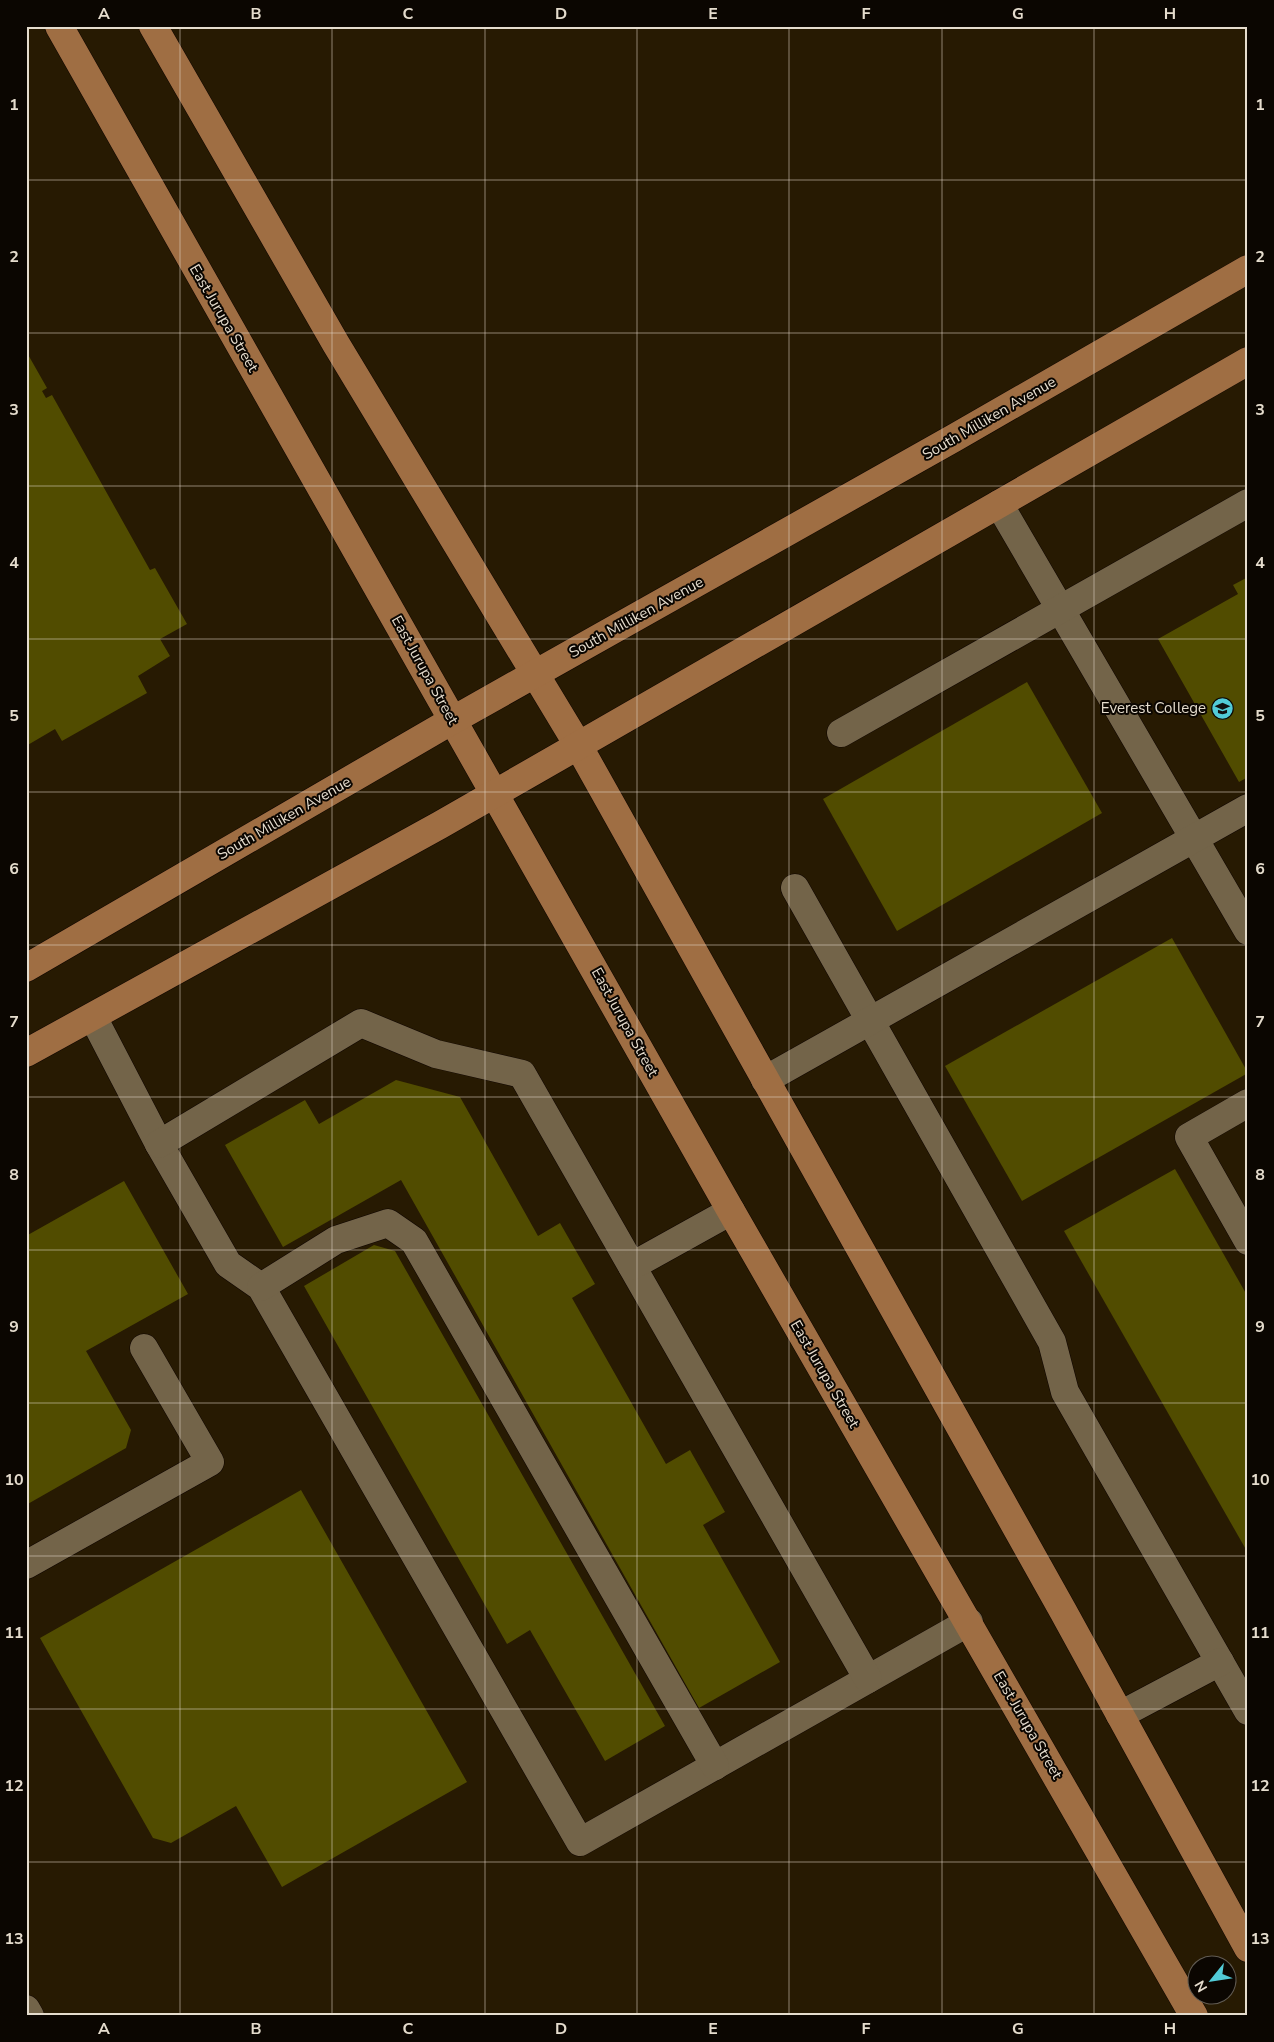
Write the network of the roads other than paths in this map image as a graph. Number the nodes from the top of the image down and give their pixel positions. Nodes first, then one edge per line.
1 (59, 26) edge
2 (153, 26) edge
3 (1248, 269) edge
4 (1248, 361) edge
5 (1248, 503) edge
6 (1000, 504) junction
7 (1062, 609) junction
8 (534, 674) junction
9 (453, 720) junction
10 (841, 733) dead end
11 (578, 745) junction
12 (495, 793) junction
13 (1248, 808) edge
14 (1195, 838) junction
15 (795, 888) dead end
16 (1248, 931) edge
17 (26, 968) edge
18 (93, 1017) junction
19 (871, 1022) junction
20 (26, 1053) edge
21 (765, 1080) junction
22 (1248, 1102) edge
23 (159, 1144) junction
24 (731, 1211) junction
25 (1248, 1241) edge
26 (632, 1266) junction
27 (261, 1287) junction
28 (144, 1348) dead end
29 (26, 1565) edge
30 (969, 1622) junction
31 (1220, 1662) junction
32 (868, 1679) junction
33 (1248, 1711) edge
34 (1120, 1715) junction
35 (715, 1766) junction
36 (1248, 1948) edge
37 (26, 2009) edge
38 (30, 2016) edge
39 (1194, 2016) edge

1 - 9 main road, East Jurupa Street
2 - 8 main road
3 - 8 main road, South Milliken Avenue
4 - 6 main road
5 - 7 lane
6 - 7 lane
6 - 11 main road
7 - 10 lane
7 - 14 lane
8 - 9 main road, South Milliken Avenue
8 - 11 main road
9 - 12 main road, East Jurupa Street
9 - 17 main road, South Milliken Avenue
11 - 12 main road
11 - 21 main road
12 - 18 main road
12 - 24 main road, East Jurupa Street
13 - 14 lane
14 - 16 lane
14 - 19 lane
15 - 19 lane
18 - 20 main road
18 - 23 lane
19 - 21 lane
19 - 31 lane
21 - 34 main road
22 - 25 lane
23 - 26 lane
23 - 27 lane
24 - 26 lane
24 - 30 main road, East Jurupa Street
26 - 32 lane
27 - 35 lane
27 - 35 lane
28 - 29 lane
30 - 32 lane
30 - 39 main road, East Jurupa Street
31 - 33 lane
31 - 34 lane
32 - 35 lane
34 - 36 main road
37 - 38 lane

